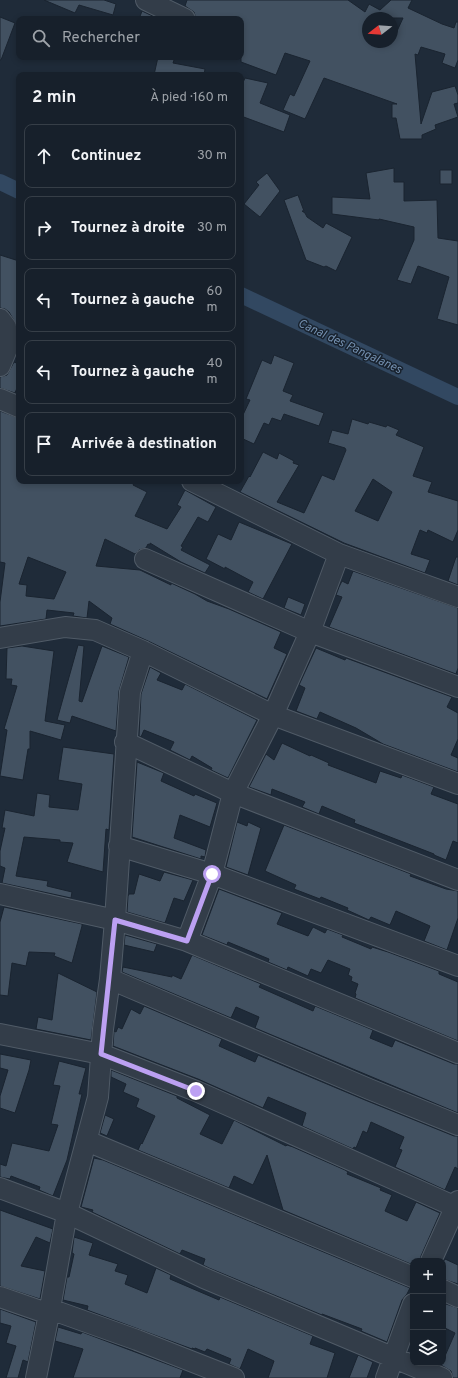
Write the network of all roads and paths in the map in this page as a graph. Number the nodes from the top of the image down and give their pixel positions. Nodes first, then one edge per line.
1 (146, 0) edge
2 (179, 16) edge
3 (0, 319) edge
4 (0, 366) edge
5 (0, 399) edge
6 (16, 406) edge
7 (198, 484) edge
8 (339, 554) junction
9 (145, 559) dead end
10 (458, 597) edge
11 (310, 632) junction
12 (0, 638) edge
13 (143, 651) junction
14 (458, 686) edge
15 (273, 716) junction
16 (125, 742) junction
17 (458, 784) edge
18 (233, 793) junction
19 (119, 846) junction
20 (212, 874) junction
21 (458, 880) edge
22 (0, 894) edge
23 (115, 920) junction
24 (187, 941) junction
25 (458, 966) edge
26 (110, 979) junction
27 (0, 1034) edge
28 (458, 1053) edge
29 (101, 1054) junction
30 (458, 1125) edge
31 (87, 1141) junction
32 (0, 1188) edge
33 (457, 1206) edge
34 (67, 1213) junction
35 (432, 1258) edge
36 (410, 1276) edge
37 (446, 1291) edge
38 (0, 1297) edge
39 (458, 1297) edge
40 (50, 1312) junction
41 (410, 1312) edge
42 (393, 1357) junction
43 (36, 1378) edge
44 (234, 1378) edge
45 (386, 1378) edge
46 (442, 1378) edge

1 - 2 street
3 - 4 street
5 - 6 street
7 - 8 street
8 - 10 street
8 - 11 street
9 - 11 street
11 - 14 street
11 - 15 street
12 - 13 street
13 - 15 street
13 - 16 street
15 - 17 street
15 - 18 street
16 - 18 street
16 - 19 street
18 - 20 street
18 - 21 street
19 - 20 street
19 - 23 street
20 - 24 street
20 - 25 street
22 - 23 street
23 - 24 street
23 - 26 street
24 - 28 street
26 - 29 street
26 - 30 street
27 - 29 street
29 - 31 street
29 - 33 street
31 - 34 street
31 - 36 street
32 - 34 street
33 - 35 street
34 - 40 street
34 - 42 street
37 - 39 street
38 - 40 street
40 - 43 street
40 - 44 street
41 - 42 street
42 - 45 street
42 - 46 street

